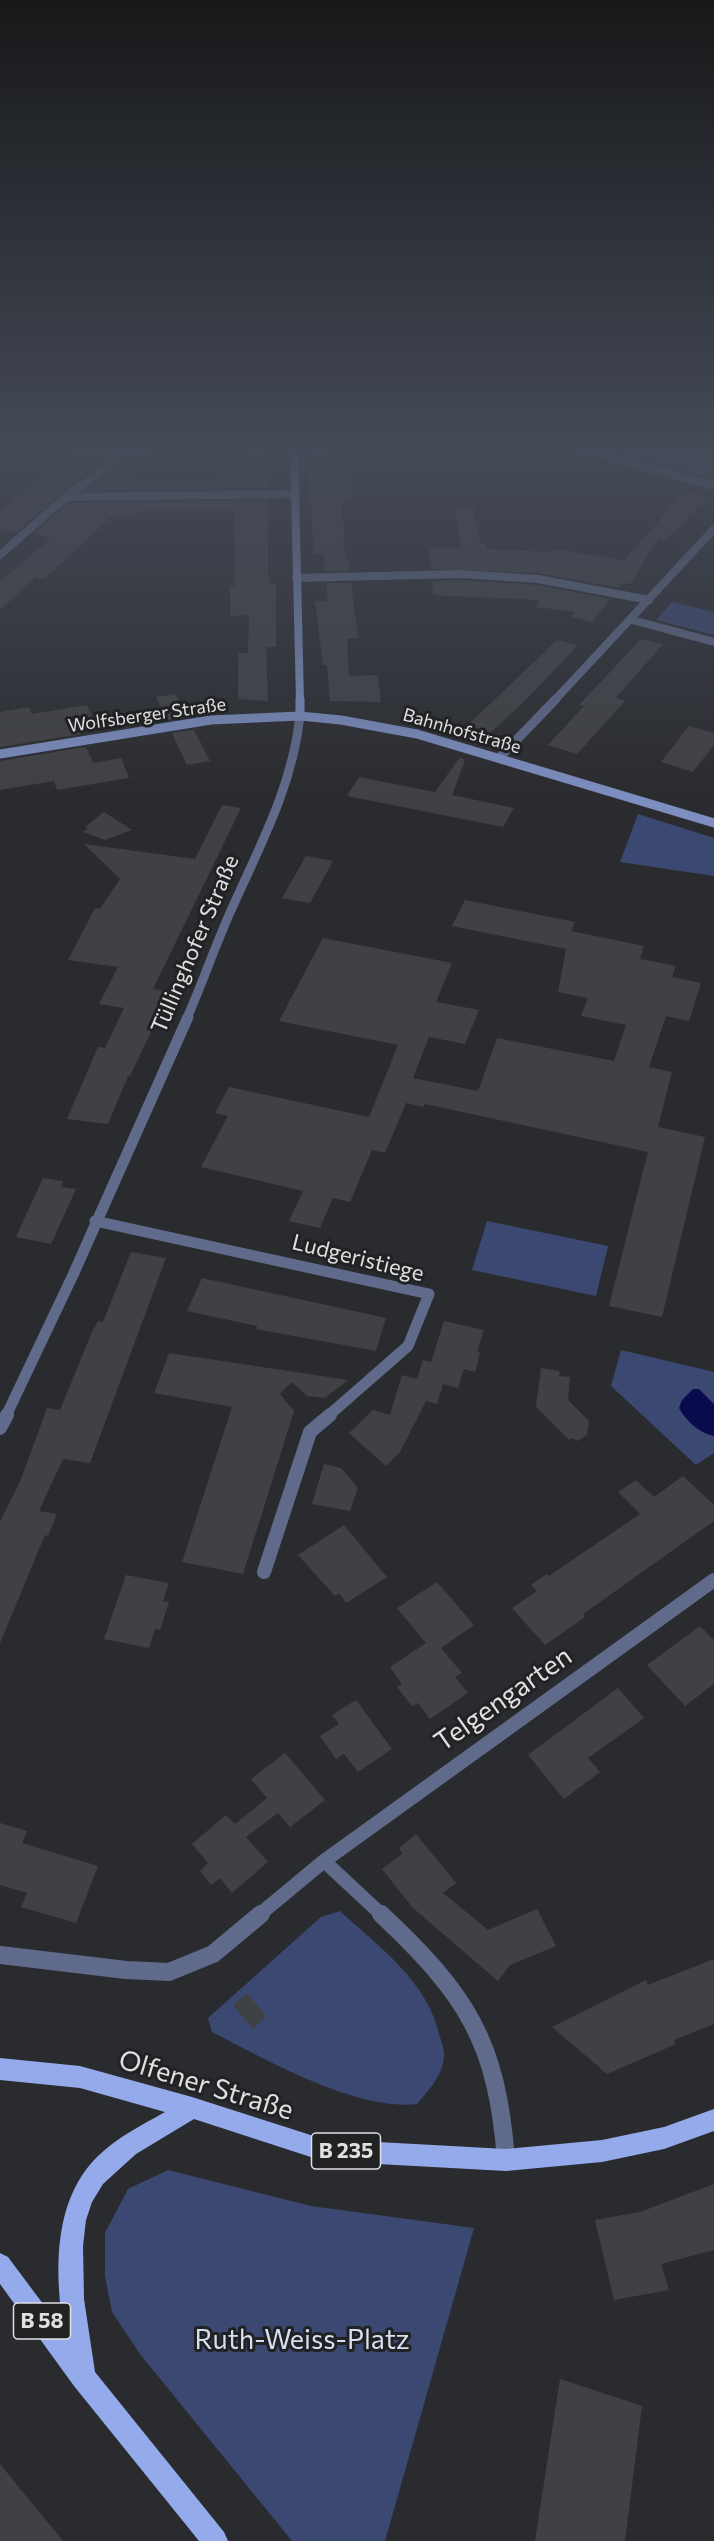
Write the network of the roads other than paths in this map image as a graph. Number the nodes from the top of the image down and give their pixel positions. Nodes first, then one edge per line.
1 (296, 566) edge
2 (681, 566) edge
3 (296, 578) junction
4 (650, 600) junction
5 (632, 620) junction
6 (714, 642) edge
7 (300, 716) junction
8 (0, 754) edge
9 (499, 758) junction
10 (714, 823) edge
11 (96, 1221) junction
12 (0, 1428) edge
13 (264, 1572) dead end
14 (714, 1580) edge
15 (324, 1861) junction
16 (0, 1955) edge
17 (0, 2069) edge
18 (192, 2108) junction
19 (714, 2120) edge
20 (506, 2160) junction
21 (0, 2265) edge
22 (83, 2377) junction
23 (215, 2541) edge

1 - 3 main road, Tüllinghofer Straße
2 - 4 street
3 - 4 street
3 - 7 main road, Tüllinghofer Straße
4 - 5 street
5 - 6 street
5 - 9 street
7 - 8 main road, Wolfsberger Straße
7 - 9 main road, Bahnhofstraße
7 - 11 street, Tüllinghofer Straße
9 - 10 main road, Bahnhofstraße
11 - 12 street, Tüllinghofer Straße
11 - 13 street, Ludgeristiege
14 - 15 street, Telgengarten
15 - 16 street, Telgengarten
15 - 20 street
17 - 18 main road, Olfener Straße / B 235
18 - 20 main road, Olfener Straße / B 235
18 - 22 main road
19 - 20 main road, Olfener Straße / B 235
21 - 22 main road, B 58
22 - 23 main road, B 58

